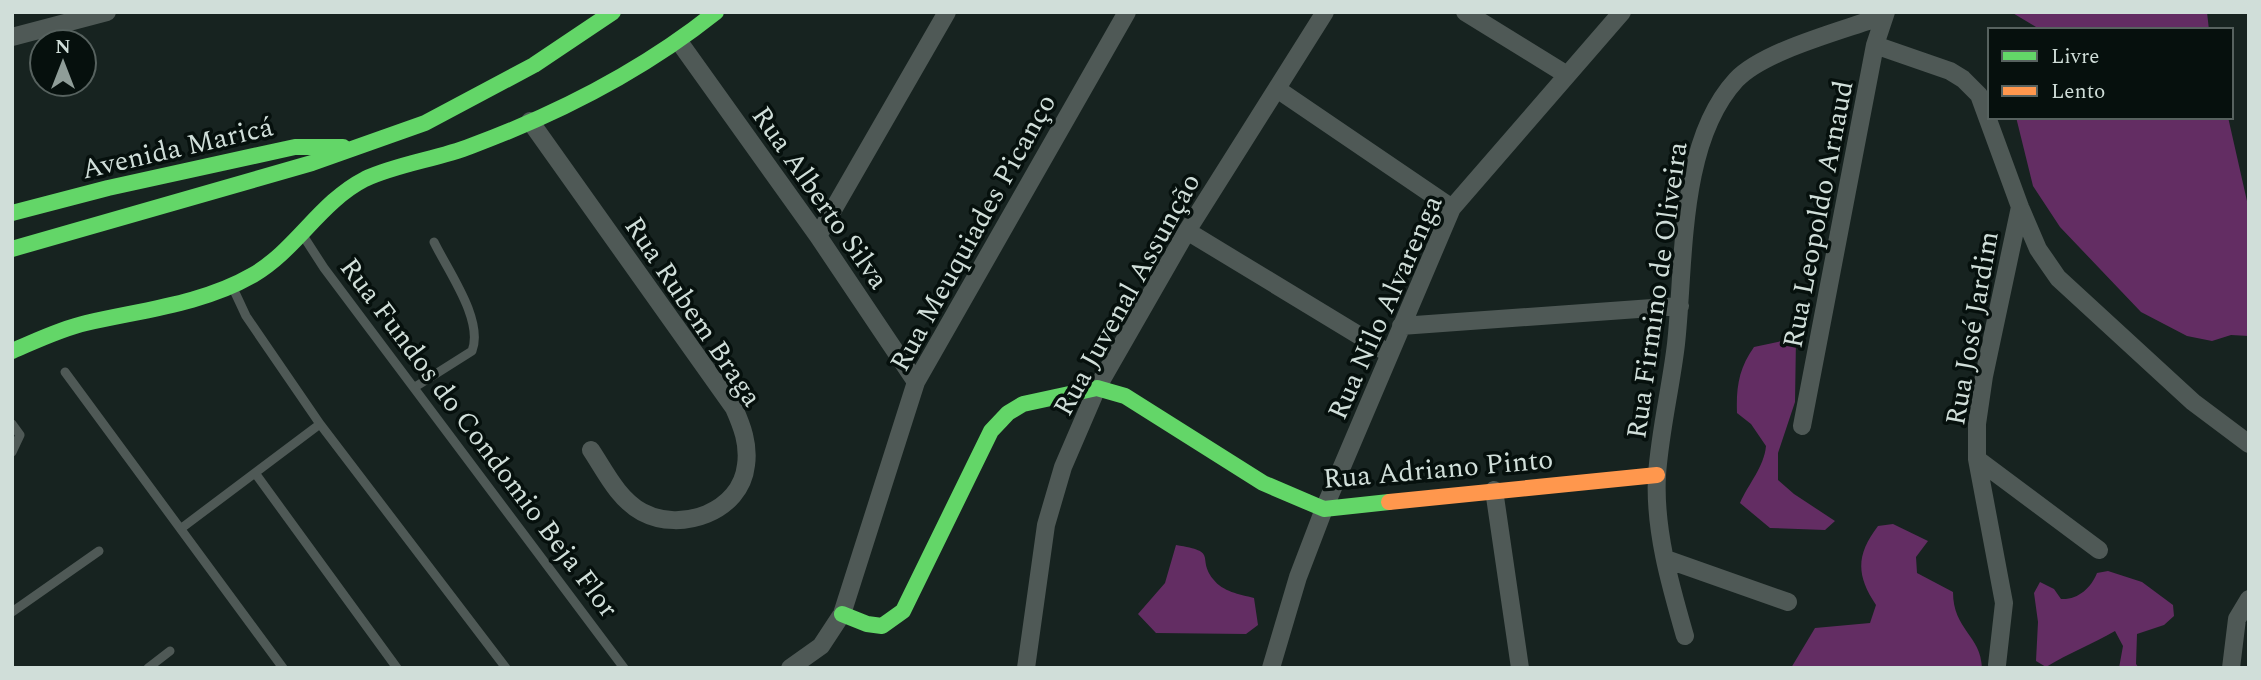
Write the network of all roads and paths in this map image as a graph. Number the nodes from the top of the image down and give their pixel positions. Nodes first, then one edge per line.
1 (107, 12) edge
2 (613, 12) edge
3 (716, 12) edge
4 (947, 12) edge
5 (1127, 12) edge
6 (1325, 12) edge
7 (1465, 12) edge
8 (1622, 12) edge
9 (1886, 14) edge
10 (12, 37) edge
11 (680, 43) junction
12 (1875, 45) junction
13 (1567, 75) junction
14 (1277, 89) junction
15 (530, 121) junction
16 (354, 150) junction
17 (367, 179) junction
18 (2020, 207) junction
19 (1452, 208) junction
20 (12, 213) edge
21 (1187, 231) junction
22 (302, 232) junction
23 (818, 236) junction
24 (434, 242) dead end
25 (12, 248) edge
26 (231, 286) junction
27 (1680, 306) junction
28 (1401, 326) junction
29 (12, 351) edge
30 (1388, 353) junction
31 (65, 372) dead end
32 (916, 382) junction
33 (415, 387) junction
34 (1097, 388) junction
35 (320, 424) junction
36 (12, 425) edge
37 (1802, 426) dead end
38 (2249, 444) edge
39 (591, 450) dead end
40 (12, 452) edge
41 (1977, 459) junction
42 (255, 473) junction
43 (1657, 475) junction
44 (1494, 490) junction
45 (1324, 509) junction
46 (183, 527) junction
47 (2099, 550) dead end
48 (99, 551) dead end
49 (1666, 559) junction
50 (2249, 599) edge
51 (1788, 602) dead end
52 (12, 612) edge
53 (842, 614) junction
54 (1685, 636) dead end
55 (170, 651) dead end
56 (1997, 665) dead end
57 (148, 668) edge
58 (283, 668) edge
59 (397, 668) edge
60 (506, 668) edge
61 (624, 668) edge
62 (790, 668) edge
63 (1026, 668) edge
64 (1271, 668) edge
65 (1520, 668) edge
66 (2231, 668) edge

1 - 10 street
2 - 16 street
3 - 11 street
4 - 23 street
5 - 32 street, Rua Meuquiades Picanço
6 - 14 street, Rua Juvenal Assunção
7 - 13 street
8 - 13 street, Rua Nilo Alvarenga
9 - 12 street, Rua Leopoldo Arnaud
9 - 27 street, Rua Firmino de Oliveira
11 - 15 street
11 - 23 street, Rua Alberto Silva
12 - 18 street
12 - 37 street, Rua Leopoldo Arnaud
13 - 19 street, Rua Nilo Alvarenga
14 - 19 street
14 - 21 street, Rua Juvenal Assunção
15 - 17 street
15 - 39 street, Rua Rubem Braga
16 - 17 street
16 - 20 street, Avenida Maricá
16 - 25 street
17 - 22 street
18 - 38 street
18 - 41 street, Rua José Jardim
19 - 28 street, Rua Nilo Alvarenga
21 - 30 street
21 - 34 street, Rua Juvenal Assunção
22 - 26 street
22 - 33 lane, Rua Fundos do Condomio Beja Flor
23 - 32 street, Rua Alberto Silva
24 - 33 lane
26 - 29 street
26 - 35 lane
27 - 28 street
27 - 43 street, Rua Firmino de Oliveira
28 - 30 street, Rua Nilo Alvarenga
30 - 45 street, Rua Nilo Alvarenga
31 - 46 lane
32 - 53 street, Rua Meuquiades Picanço
33 - 61 lane, Rua Fundos do Condomio Beja Flor
34 - 45 street, Rua Adriano Pinto
34 - 53 street, Rua Adriano Pinto
34 - 63 street, Rua Juvenal Assunção
35 - 42 lane
35 - 60 lane
36 - 40 lane
41 - 47 street
41 - 56 street, Rua José Jardim
42 - 46 lane
42 - 59 lane
43 - 44 street, Rua Adriano Pinto
43 - 49 street, Rua Firmino de Oliveira
44 - 45 street, Rua Adriano Pinto
44 - 65 street
45 - 64 street, Rua Nilo Alvarenga
46 - 58 lane
48 - 52 lane
49 - 51 street
49 - 54 street, Rua Firmino de Oliveira
50 - 66 street
53 - 62 street, Rua Meuquiades Picanço
55 - 57 lane

